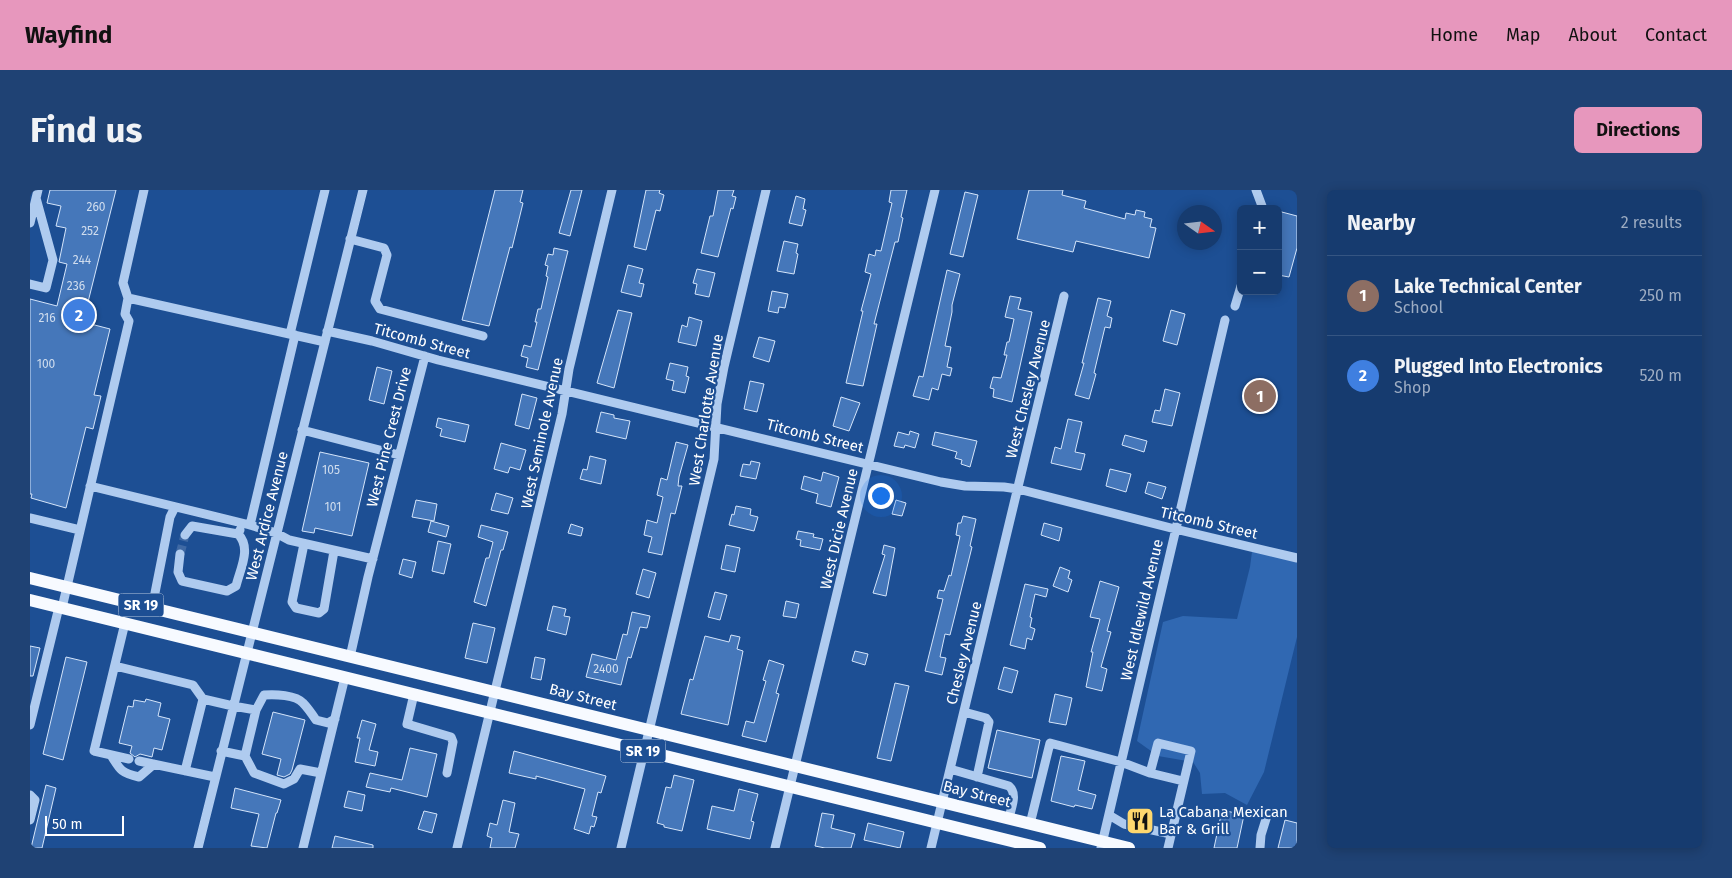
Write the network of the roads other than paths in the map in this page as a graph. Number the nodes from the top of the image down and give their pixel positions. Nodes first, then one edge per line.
1 (144, 190) edge
2 (325, 190) edge
3 (363, 190) edge
4 (612, 190) edge
5 (766, 190) edge
6 (935, 190) edge
7 (1256, 190) edge
8 (35, 194) edge
9 (1262, 205) edge
10 (30, 223) edge
11 (350, 239) junction
12 (30, 284) edge
13 (1238, 295) edge
14 (1064, 296) dead end
15 (128, 298) junction
16 (1235, 306) dead end
17 (1225, 320) dead end
18 (327, 331) junction
19 (293, 334) junction
20 (483, 336) dead end
21 (325, 342) junction
22 (425, 356) junction
23 (566, 391) junction
24 (716, 427) junction
25 (302, 430) junction
26 (399, 455) junction
27 (868, 463) junction
28 (90, 486) junction
29 (1018, 489) junction
30 (174, 507) junction
31 (30, 518) edge
32 (247, 524) junction
33 (1175, 529) junction
34 (80, 530) junction
35 (276, 533) junction
36 (238, 534) junction
37 (185, 535) dead end
38 (304, 544) junction
39 (334, 551) junction
40 (180, 554) tunnel mouth
41 (1297, 558) edge
42 (373, 559) junction
43 (162, 560) junction
44 (179, 565) junction
45 (30, 578) edge
46 (66, 587) junction
47 (30, 600) edge
48 (60, 607) junction
49 (152, 608) junction
50 (125, 623) junction
51 (252, 633) junction
52 (247, 653) junction
53 (350, 657) junction
54 (115, 666) junction
55 (345, 678) junction
56 (497, 687) junction
57 (414, 694) junction
58 (203, 699) junction
59 (233, 706) junction
60 (256, 710) junction
61 (964, 712) junction
62 (491, 713) junction
63 (334, 720) junction
64 (30, 726) edge
65 (649, 730) junction
66 (221, 751) junction
67 (644, 751) junction
68 (111, 755) junction
69 (245, 756) junction
70 (129, 759) dead end
71 (139, 761) dead end
72 (1121, 762) junction
73 (154, 764) junction
74 (796, 766) junction
75 (950, 769) junction
76 (186, 771) junction
77 (321, 773) junction
78 (447, 773) dead end
79 (1150, 773) junction
80 (215, 777) junction
81 (977, 777) junction
82 (1184, 781) junction
83 (791, 787) junction
84 (30, 795) edge
85 (942, 802) junction
86 (1110, 815) junction
87 (1009, 818) junction
88 (1266, 819) dead end
89 (30, 820) edge
90 (937, 823) junction
91 (1030, 824) junction
92 (1171, 834) junction
93 (1102, 845) edge
94 (198, 848) edge
95 (303, 848) edge
96 (457, 848) edge
97 (621, 848) edge
98 (775, 848) edge
99 (931, 848) edge
100 (1040, 848) edge
101 (1129, 848) edge
102 (1168, 848) edge
103 (1260, 848) edge

1 - 15 street
2 - 19 street
3 - 11 street, West Ardice Avenue
4 - 23 street, West Seminole Avenue
5 - 24 street, West Charlotte Avenue
6 - 27 street, West Dicie Avenue
7 - 9 street
8 - 10 street
8 - 12 street
11 - 18 street, West Ardice Avenue
11 - 20 street
13 - 16 street
14 - 29 street, West Chesley Avenue
15 - 19 street
15 - 28 street
17 - 33 street, West Idlewild Avenue
18 - 21 street, West Ardice Avenue
18 - 22 street, Titcomb Street
19 - 21 street
19 - 32 street
21 - 25 street, West Ardice Avenue
22 - 23 street, Titcomb Street
22 - 26 street, West Pine Crest Drive
23 - 24 street, Titcomb Street
23 - 56 street, West Seminole Avenue
24 - 27 street, Titcomb Street
24 - 65 street, West Charlotte Avenue
25 - 26 street
25 - 35 street, West Ardice Avenue
26 - 42 street, West Pine Crest Drive
27 - 29 street, Titcomb Street
27 - 74 street, West Dicie Avenue
28 - 30 street
28 - 34 street
29 - 33 street, Titcomb Street
29 - 61 street, Chesley Avenue
30 - 32 street
30 - 43 street
31 - 34 street
32 - 35 street
32 - 36 street
33 - 41 street, Titcomb Street
33 - 72 street, West Idlewild Avenue
34 - 46 street
35 - 38 street
35 - 51 street, West Ardice Avenue
36 - 37 street
36 - 44 street
38 - 39 street
38 - 39 street
39 - 42 street
40 - 44 street
42 - 53 street, West Pine Crest Drive
43 - 44 street
43 - 49 street
45 - 46 main road, Bay Street / SR 19
46 - 48 street
46 - 49 main road, Bay Street / SR 19
47 - 48 main road, SR 19
48 - 50 main road, SR 19
48 - 64 street
49 - 51 main road, Bay Street / SR 19
50 - 52 main road, SR 19
50 - 54 street
51 - 52 street, West Ardice Avenue
51 - 53 main road, Bay Street / SR 19
52 - 55 main road, SR 19
52 - 59 street, West Ardice Avenue
53 - 56 main road, Bay Street / SR 19
54 - 58 street
54 - 68 street
55 - 57 main road, SR 19
55 - 63 street
56 - 62 street, West Seminole Avenue
56 - 65 main road, Bay Street / SR 19
57 - 62 main road, SR 19
57 - 78 street
58 - 59 street
58 - 76 street
59 - 60 street
59 - 66 street, West Ardice Avenue
60 - 63 street
60 - 69 street
61 - 75 street, Chesley Avenue
61 - 81 street
62 - 67 main road, SR 19
62 - 96 street, West Seminole Avenue
63 - 77 street
65 - 67 street, West Charlotte Avenue
65 - 74 main road, Bay Street / SR 19
66 - 69 street
66 - 80 street, West Ardice Avenue
67 - 83 main road, SR 19
67 - 97 street, West Charlotte Avenue
68 - 70 street
68 - 73 street
69 - 77 street
71 - 73 street
72 - 79 street
72 - 86 street, West Idlewild Avenue
72 - 91 street
73 - 76 street
74 - 83 street, West Dicie Avenue
74 - 85 main road, Bay Street / SR 19
75 - 81 street
75 - 85 street, Chesley Avenue
76 - 80 street
77 - 95 street
79 - 82 street
79 - 82 street
80 - 94 street, West Ardice Avenue
81 - 87 street
82 - 92 street
83 - 90 main road, SR 19
83 - 98 street, West Dicie Avenue
84 - 89 street
85 - 87 main road, Bay Street / SR 19
85 - 90 street, Chesley Avenue
86 - 92 street
86 - 93 street, West Idlewild Avenue
87 - 91 main road, Bay Street / SR 19
88 - 103 street
90 - 99 street, Chesley Avenue
90 - 100 main road, SR 19
91 - 93 main road, Bay Street / SR 19
92 - 102 street
93 - 101 main road, Bay Street / SR 19

